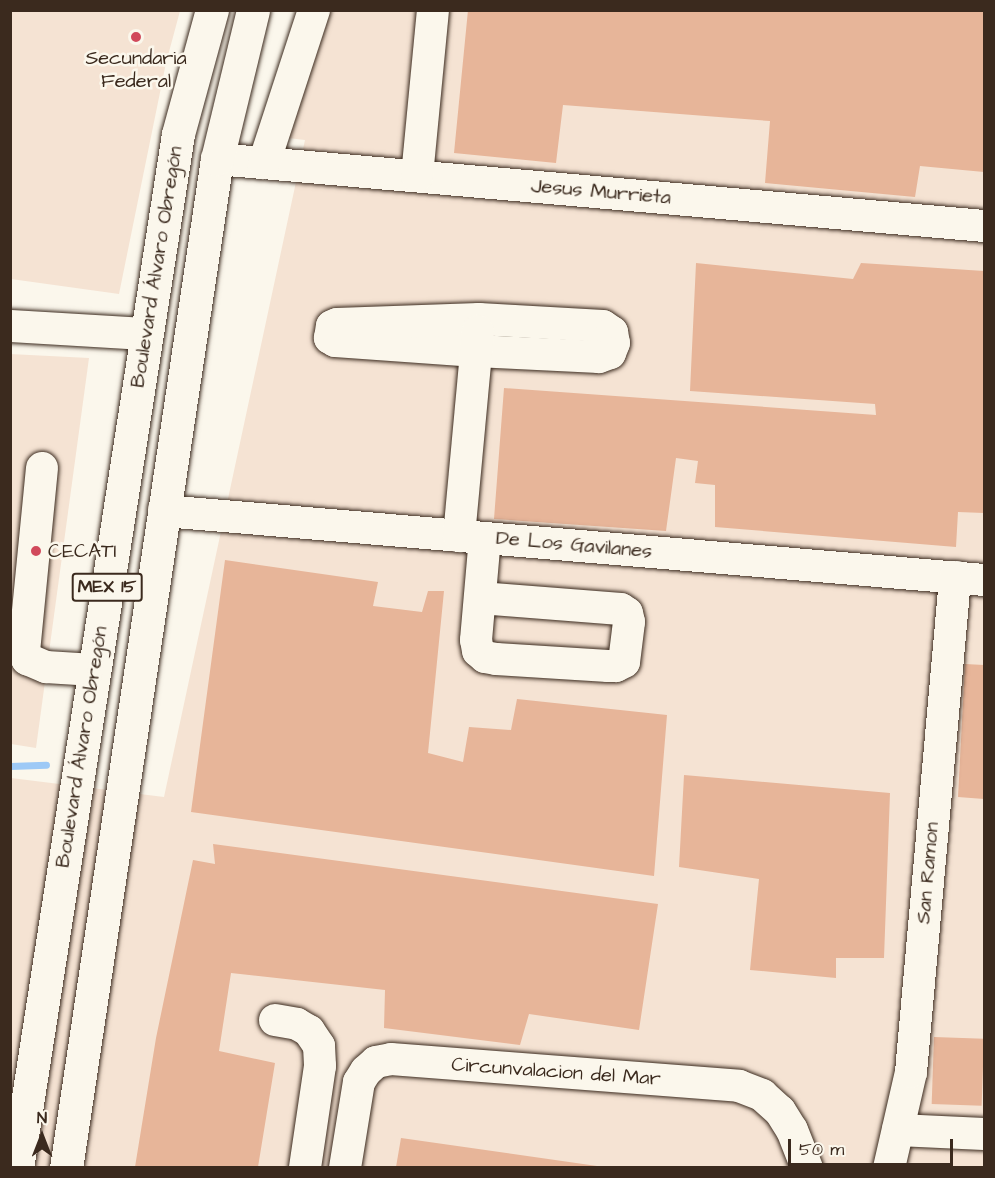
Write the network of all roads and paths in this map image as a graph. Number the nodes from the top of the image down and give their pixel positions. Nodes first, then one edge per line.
1 (212, 10) edge
2 (253, 10) edge
3 (314, 10) edge
4 (433, 10) edge
5 (217, 159) junction
6 (264, 163) junction
7 (417, 176) junction
8 (984, 226) edge
9 (479, 319) junction
10 (10, 326) edge
11 (146, 334) junction
12 (476, 351) junction
13 (42, 468) dead end
14 (164, 511) junction
15 (472, 537) junction
16 (970, 579) edge
17 (480, 598) junction
18 (94, 670) junction
19 (275, 1020) dead end
20 (898, 1130) junction
21 (984, 1134) edge
22 (17, 1167) edge
23 (66, 1167) edge
24 (305, 1167) edge
25 (345, 1167) edge
26 (807, 1167) edge
27 (889, 1167) edge

1 - 11 highway, Boulevard Álvaro Obregón / MEX 15
2 - 5 highway, MEX 15
3 - 6 lane
4 - 7 lane
5 - 6 lane, Jesus Murrieta
5 - 14 highway, MEX 15
6 - 7 lane, Jesus Murrieta
7 - 8 lane, Jesus Murrieta
9 - 12 lane
9 - 12 lane
9 - 12 lane
10 - 11 lane
11 - 18 highway, Boulevard Álvaro Obregón / MEX 15
12 - 15 lane
13 - 18 lane
14 - 15 lane, De Los Gavilanes
14 - 23 highway, MEX 15
15 - 16 lane, De Los Gavilanes
15 - 17 lane
16 - 20 lane, San Ramon
17 - 17 lane
18 - 22 highway, Boulevard Álvaro Obregón / MEX 15
19 - 24 lane
20 - 21 lane
20 - 27 lane, San Ramon
25 - 26 lane, Circunvalacion del Mar

